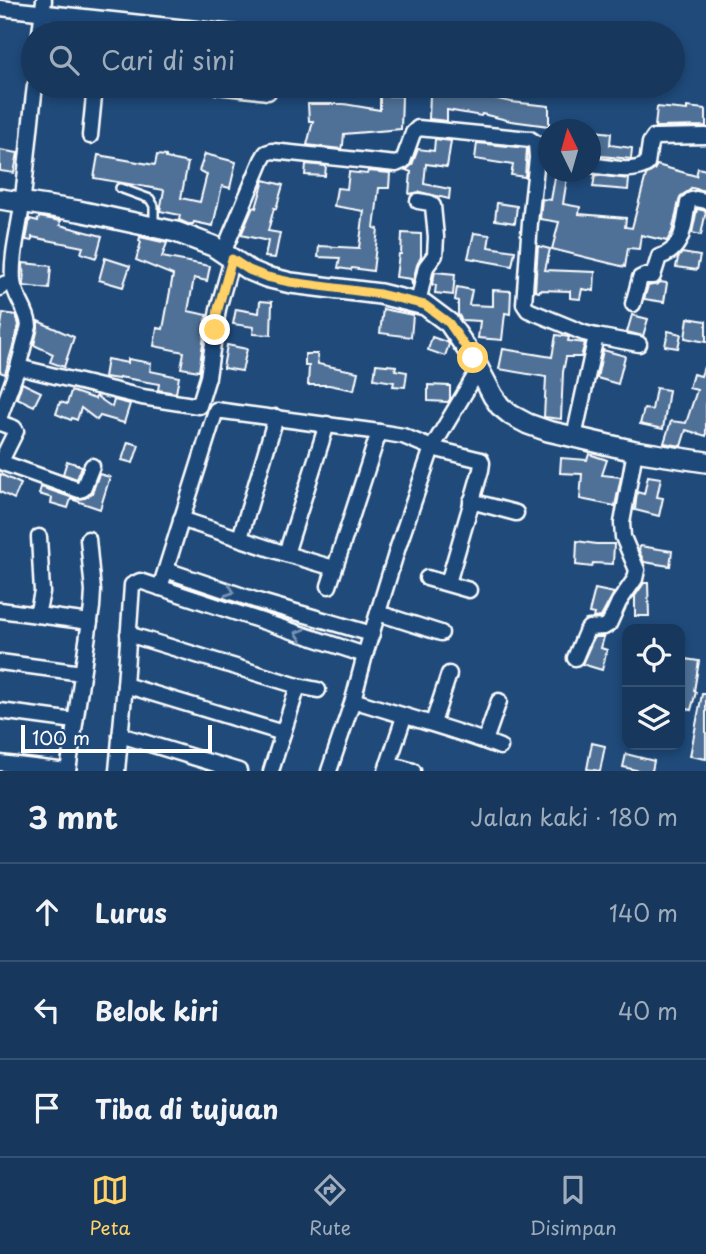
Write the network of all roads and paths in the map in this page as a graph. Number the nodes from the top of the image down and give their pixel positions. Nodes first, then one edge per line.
1 (43, 6) edge
2 (0, 8) edge
3 (86, 21) edge
4 (33, 98) edge
5 (93, 98) edge
6 (90, 136) dead end
7 (706, 136) edge
8 (538, 148) edge
9 (601, 166) edge
10 (538, 182) edge
11 (120, 188) dead end
12 (0, 199) edge
13 (418, 201) dead end
14 (706, 201) edge
15 (22, 204) junction
16 (154, 227) junction
17 (227, 256) junction
18 (6, 284) edge
19 (418, 303) junction
20 (633, 304) dead end
21 (596, 336) junction
22 (639, 344) dead end
23 (19, 367) junction
24 (479, 369) junction
25 (5, 389) edge
26 (199, 406) junction
27 (216, 410) junction
28 (0, 416) edge
29 (276, 417) junction
30 (0, 423) edge
31 (327, 424) junction
32 (379, 432) junction
33 (574, 437) junction
34 (432, 448) junction
35 (635, 450) junction
36 (706, 462) edge
37 (92, 466) dead end
38 (471, 502) junction
39 (516, 513) dead end
40 (181, 519) junction
41 (39, 537) dead end
42 (240, 538) junction
43 (88, 540) dead end
44 (286, 554) junction
45 (334, 568) junction
46 (166, 570) junction
47 (428, 578) dead end
48 (448, 583) junction
49 (329, 586) dead end
50 (160, 588) junction
51 (470, 590) dead end
52 (0, 610) edge
53 (378, 613) junction
54 (37, 615) junction
55 (90, 622) junction
56 (441, 632) dead end
57 (128, 634) junction
58 (372, 634) junction
59 (365, 655) junction
60 (575, 658) dead end
61 (0, 662) edge
62 (82, 673) junction
63 (449, 674) dead end
64 (125, 685) junction
65 (298, 685) junction
66 (318, 690) dead end
67 (353, 700) junction
68 (499, 701) dead end
69 (0, 711) edge
70 (404, 717) junction
71 (75, 721) junction
72 (433, 723) junction
73 (283, 733) junction
74 (120, 735) junction
75 (485, 741) junction
76 (500, 747) dead end
77 (0, 763) edge
78 (387, 767) edge
79 (68, 771) edge
80 (117, 771) edge
81 (239, 771) edge
82 (271, 771) edge
83 (329, 771) edge
84 (413, 771) edge

1 - 2 street
1 - 3 street
4 - 15 street
5 - 6 street
7 - 9 street
8 - 17 street
10 - 21 street
11 - 16 lane
12 - 15 street
13 - 19 street
14 - 20 street
15 - 16 street
15 - 18 street
16 - 17 street
17 - 19 street
17 - 26 street
18 - 23 street
19 - 24 street
21 - 22 street
21 - 33 street
23 - 25 street
23 - 26 street
24 - 33 street
24 - 34 street
25 - 28 street
26 - 27 street
27 - 29 street
27 - 40 street
29 - 31 street
29 - 42 street
30 - 37 street
31 - 32 street
31 - 44 street
32 - 34 street
32 - 45 street
33 - 35 street
34 - 38 street
34 - 53 street
35 - 36 street
35 - 60 street
38 - 39 street
38 - 48 street
40 - 42 street
40 - 46 street
41 - 54 street
42 - 44 street
43 - 55 street
44 - 45 street
45 - 49 street
46 - 50 street
46 -> 58 street
47 - 48 street
48 - 51 street
50 - 57 street
59 -> 50 street
52 - 54 street
53 - 56 street
53 - 58 street
54 - 55 street
55 - 62 street
57 - 64 street
57 - 65 street
58 - 59 street
59 - 67 street
61 - 62 street
62 - 71 street
63 - 72 street
64 - 73 street
64 - 74 street
65 - 66 street
65 - 73 street
67 - 70 street
67 - 83 street
68 - 75 street
69 - 71 street
70 - 72 street
70 - 78 street
71 - 79 street
72 - 75 street
73 - 82 street
74 - 80 street
74 - 81 street
75 - 76 street
77 - 79 street
78 - 84 street

